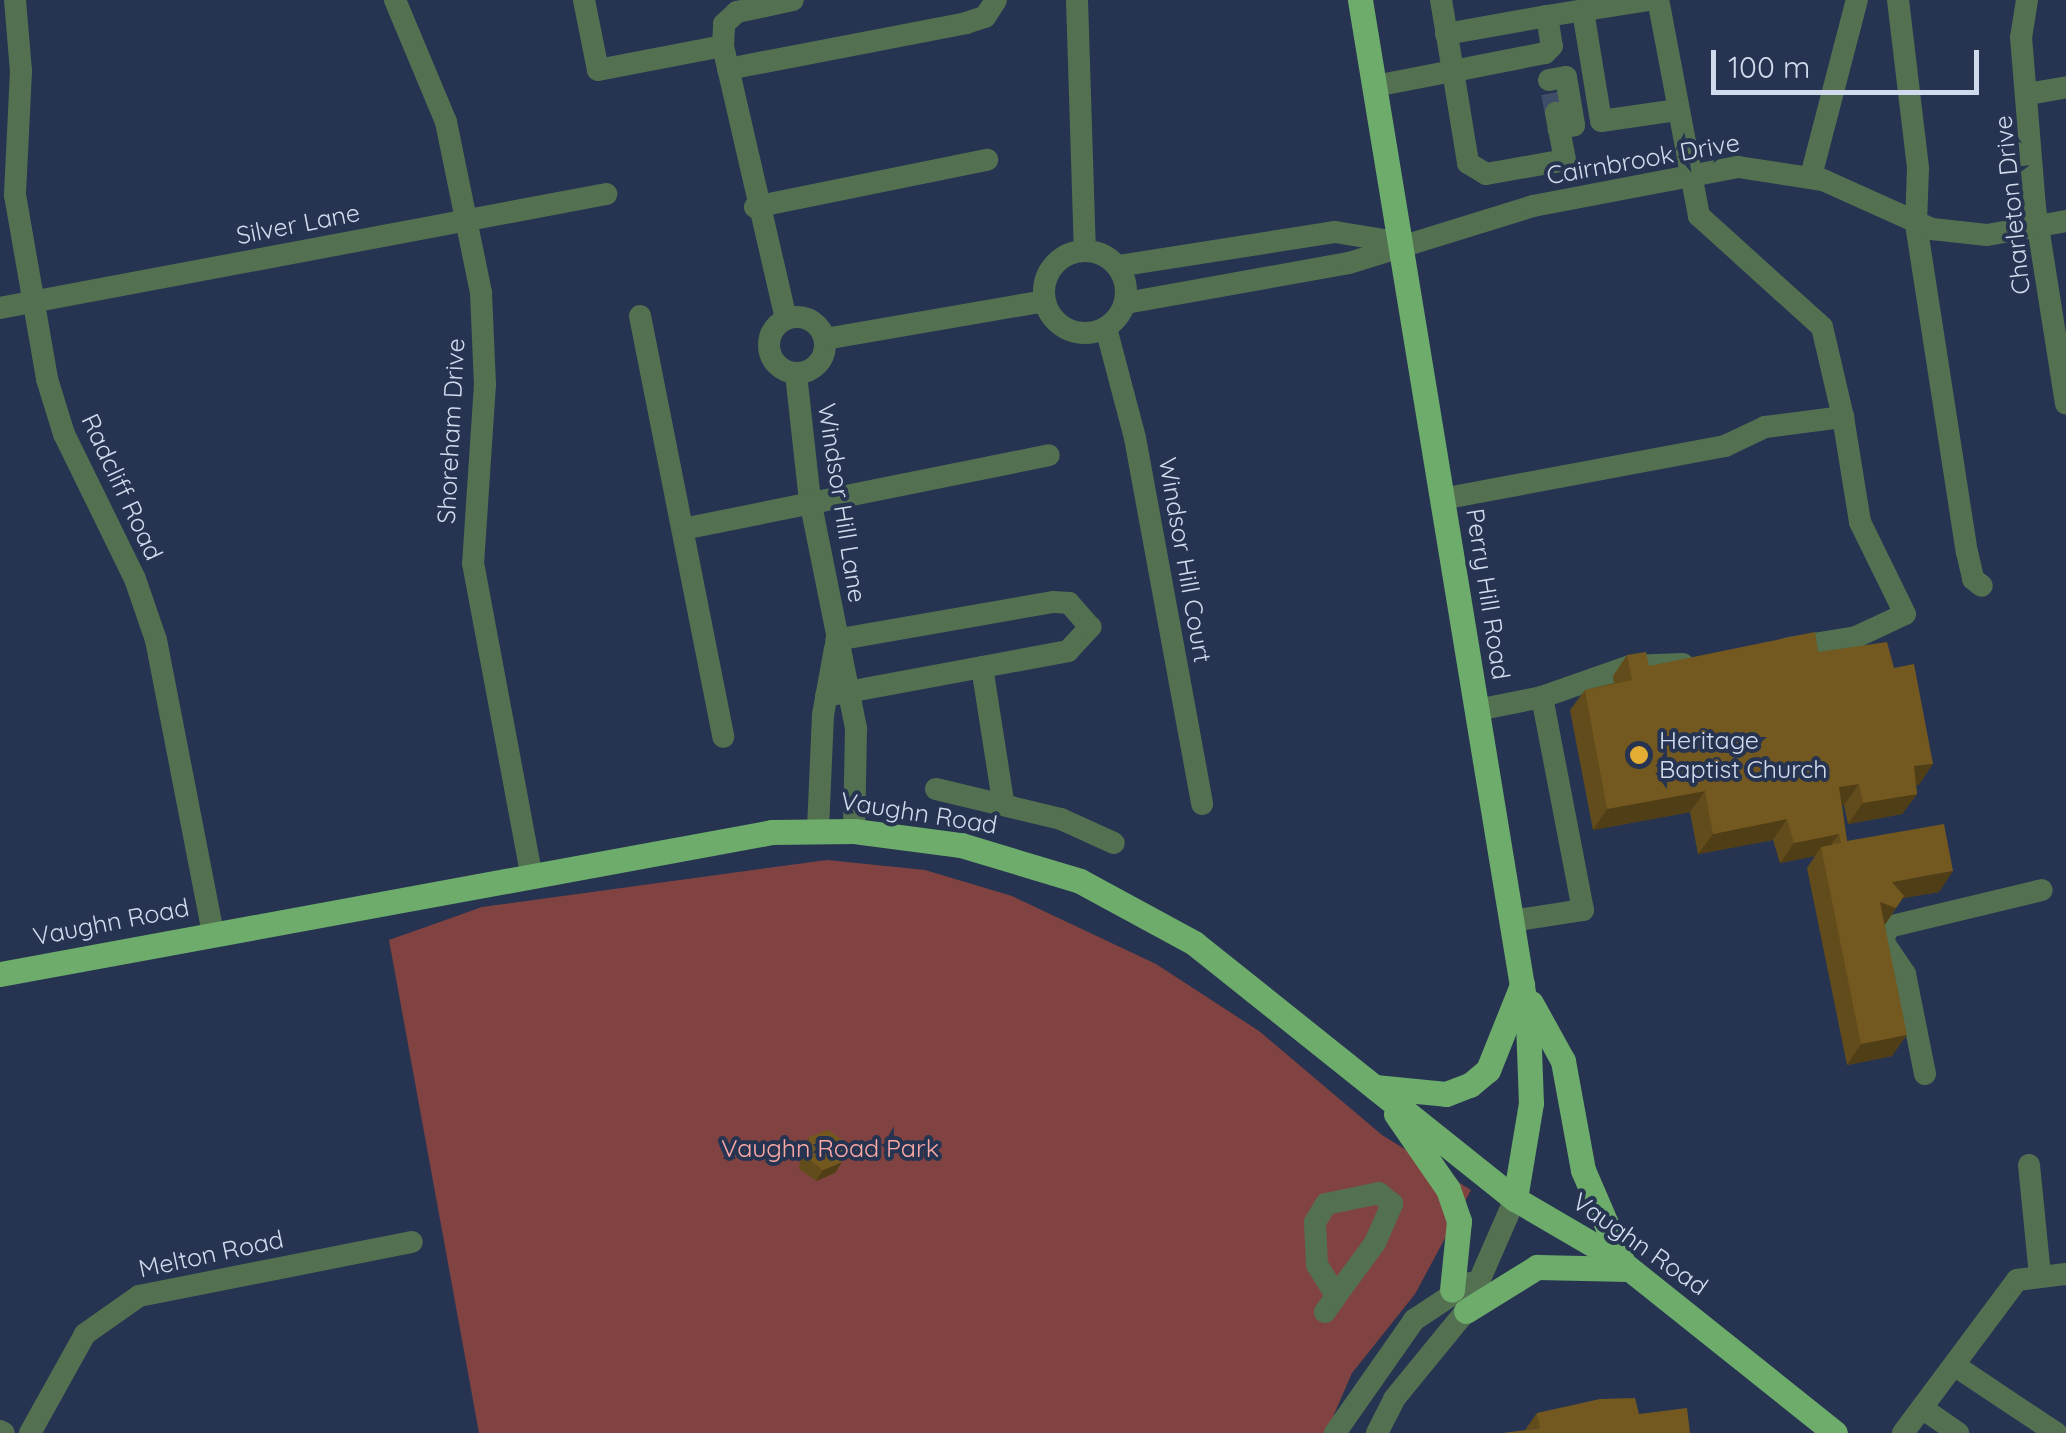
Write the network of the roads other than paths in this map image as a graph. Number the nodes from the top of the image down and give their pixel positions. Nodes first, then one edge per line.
1 (15, 0) edge
2 (395, 0) edge
3 (584, 0) edge
4 (996, 0) edge
5 (1077, 0) edge
6 (1360, 0) edge
7 (1440, 0) edge
8 (1648, 0) edge
9 (1658, 0) edge
10 (1857, 0) edge
11 (1898, 0) edge
12 (2027, 0) edge
13 (778, 2) edge
14 (1583, 11) junction
15 (1547, 16) junction
16 (1446, 34) junction
17 (1545, 53) junction
18 (725, 58) junction
19 (1452, 71) junction
20 (1375, 86) junction
21 (2066, 87) edge
22 (2028, 94) junction
23 (1676, 110) junction
24 (987, 160) dead end
25 (1687, 176) junction
26 (1811, 176) junction
27 (606, 194) dead end
28 (755, 206) junction
29 (467, 220) junction
30 (2066, 221) edge
31 (1916, 224) junction
32 (2038, 227) junction
33 (1400, 242) junction
34 (1234, 250) junction
35 (1085, 251) junction
36 (1118, 266) junction
37 (1239, 284) junction
38 (1044, 301) junction
39 (33, 302) junction
40 (1126, 303) junction
41 (0, 308) edge
42 (640, 316) dead end
43 (786, 319) junction
44 (1106, 328) junction
45 (825, 339) junction
46 (796, 374) junction
47 (2066, 404) edge
48 (1843, 417) junction
49 (1049, 455) dead end
50 (1442, 499) junction
51 (810, 500) junction
52 (683, 529) junction
53 (1982, 586) dead end
54 (836, 640) junction
55 (1756, 654) edge
56 (1701, 662) edge
57 (982, 668) junction
58 (850, 693) junction
59 (826, 696) junction
60 (1542, 697) junction
61 (1477, 710) junction
62 (723, 737) dead end
63 (936, 788) dead end
64 (1002, 801) junction
65 (1202, 804) dead end
66 (818, 828) junction
67 (854, 830) junction
68 (1114, 843) dead end
69 (530, 874) junction
70 (2042, 890) dead end
71 (1511, 921) junction
72 (213, 934) junction
73 (0, 974) edge
74 (1522, 985) junction
75 (1925, 1074) dead end
76 (1377, 1088) junction
77 (2029, 1165) dead end
78 (1514, 1199) junction
79 (412, 1242) dead end
80 (1627, 1267) junction
81 (2066, 1274) edge
82 (2040, 1275) junction
83 (1464, 1294) junction
84 (1954, 1365) junction
85 (1364, 1384) junction
86 (1394, 1400) junction
87 (1922, 1408) junction
88 (30, 1433) edge
89 (1335, 1433) edge
90 (1377, 1433) edge
91 (1835, 1433) edge
92 (1903, 1433) edge
93 (1958, 1433) edge
94 (2056, 1433) edge

1 - 39 street, Radcliff Road
2 - 29 street, Shoreham Drive
3 - 18 street
4 - 18 street
5 - 35 street
6 - 20 main road, Perry Hill Road
7 - 16 street
8 - 14 street
9 - 23 street
10 - 26 street
11 - 31 street
12 - 22 street, Charleton Drive
13 - 18 street
14 - 15 street
14 - 23 street
15 - 16 street
15 - 17 street
16 - 19 street
17 - 19 street
17 - 19 street
18 - 28 street, Windsor Hill Lane
19 - 20 street
20 - 33 main road, Perry Hill Road
21 - 22 street
22 - 32 street, Charleton Drive
23 - 25 street
24 - 28 street
25 - 26 street, Cairnbrook Drive
25 - 33 street, Cairnbrook Drive
25 - 48 street
26 - 31 street, Cairnbrook Drive
27 - 29 street, Silver Lane
28 - 43 street, Windsor Hill Lane
29 - 39 street, Silver Lane
29 - 69 street, Shoreham Drive
30 - 32 street, Cairnbrook Drive
31 - 32 street, Cairnbrook Drive
31 - 53 street
32 - 47 street, Charleton Drive
33 - 34 street
33 - 37 street, Cairnbrook Drive
33 - 50 main road, Perry Hill Road
34 - 36 street
34 - 37 street
35 - 36 street
35 - 38 street
36 - 40 street
37 - 40 street, Cairnbrook Drive
38 - 44 street
38 - 45 street
39 - 41 street, Silver Lane
39 - 72 street, Radcliff Road
40 - 44 street
42 - 52 street
43 - 45 street
43 - 46 street, Windsor Hill Lane
44 - 65 street, Windsor Hill Court
45 - 46 street, Windsor Hill Lane
46 - 51 street, Windsor Hill Lane
48 - 50 street
48 - 55 street
49 - 51 street
50 - 61 main road, Perry Hill Road
51 - 52 street
51 - 54 street, Windsor Hill Lane
52 - 62 street
54 - 57 street
54 - 58 street, Windsor Hill Lane
54 - 59 street, Windsor Hill Lane
56 - 60 street
57 - 58 street
57 - 64 street
58 - 59 street
58 - 67 street, Windsor Hill Lane
59 - 66 street, Windsor Hill Lane
60 - 61 street
60 - 71 street
61 - 71 main road, Perry Hill Road
63 - 64 street
64 - 68 street
66 - 67 main road, Vaughn Road
66 - 69 main road, Vaughn Road
67 - 76 main road, Vaughn Road
69 - 72 main road, Vaughn Road
70 - 75 street
71 - 74 main road, Perry Hill Road
72 - 73 main road, Vaughn Road
74 - 76 main road
74 - 78 main road, Perry Hill Road
74 - 80 main road
76 - 78 main road, Vaughn Road
76 - 83 main road
77 - 82 street
78 - 80 main road, Vaughn Road
78 - 83 street
79 - 88 street, Melton Road
80 - 83 main road
80 - 91 main road, Vaughn Road
81 - 82 street
82 - 84 street
83 - 85 street
83 - 86 street
84 - 87 street
84 - 94 street
85 - 86 street
85 - 89 street
86 - 90 street
87 - 92 street
87 - 93 street

